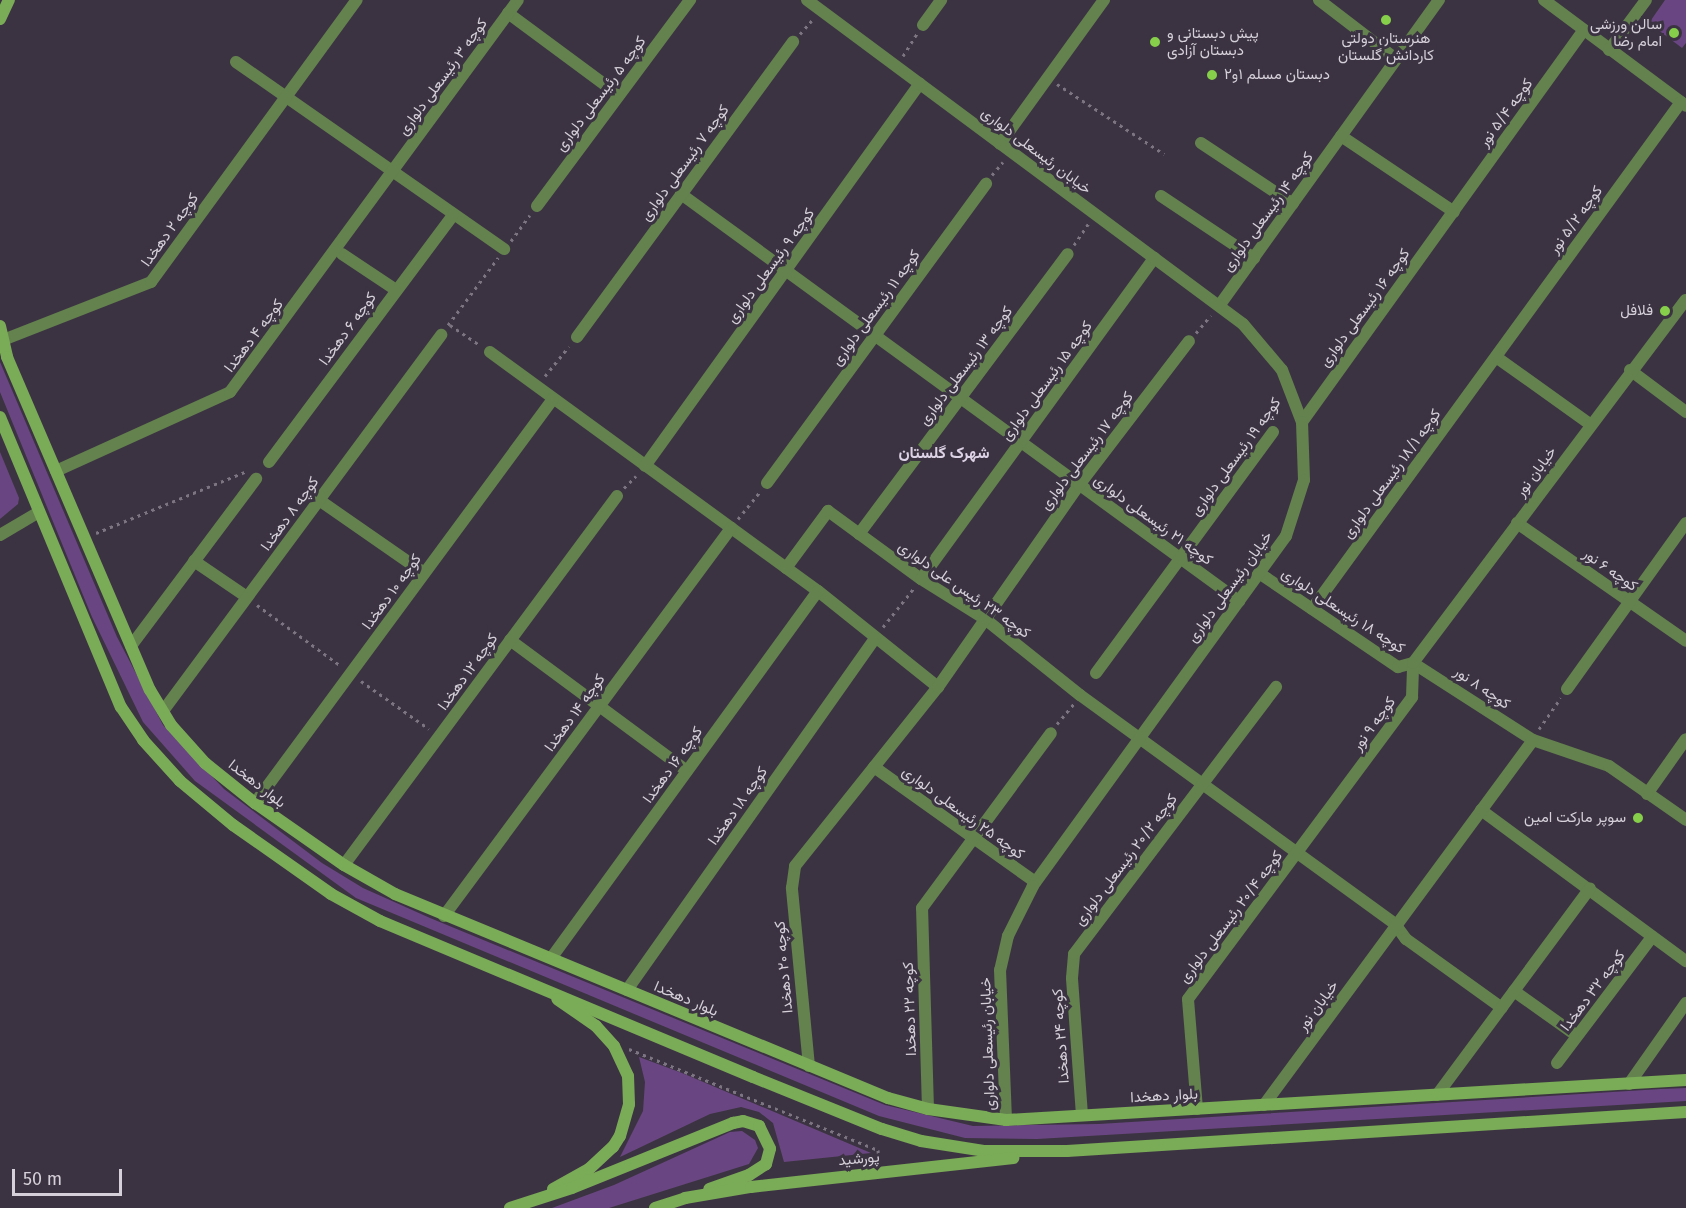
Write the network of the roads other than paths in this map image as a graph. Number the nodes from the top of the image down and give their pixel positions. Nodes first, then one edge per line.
1 (9, 0) edge
2 (357, 0) edge
3 (518, 0) edge
4 (690, 0) edge
5 (807, 0) edge
6 (941, 0) edge
7 (1104, 0) edge
8 (1319, 0) edge
9 (1439, 0) edge
10 (1544, 0) edge
11 (1646, 0) edge
12 (508, 13) junction
13 (0, 19) edge
14 (923, 25) road end
15 (1583, 31) junction
16 (793, 42) road end
17 (1609, 50) junction
18 (1396, 59) junction
19 (237, 62) dead end
20 (921, 84) junction
21 (619, 95) junction
22 (286, 97) junction
23 (1683, 104) edge
24 (1341, 136) junction
25 (1201, 143) dead end
26 (1000, 144) junction
27 (393, 172) junction
28 (986, 184) road end
29 (681, 194) junction
30 (1161, 196) dead end
31 (1293, 204) junction
32 (537, 206) road end
33 (1454, 212) junction
34 (453, 214) junction
35 (504, 249) road end
36 (342, 254) dead end
37 (1068, 254) road end
38 (1154, 258) junction
39 (1254, 258) junction
40 (786, 271) junction
41 (396, 290) junction
42 (1686, 300) edge
43 (1219, 306) junction
44 (0, 326) edge
45 (441, 335) road end
46 (875, 336) junction
47 (577, 337) road end
48 (3, 340) junction
49 (1189, 341) road end
50 (489, 352) road end
51 (1496, 357) junction
52 (1630, 369) junction
53 (960, 398) junction
54 (553, 399) junction
55 (1686, 412) edge
56 (0, 417) edge
57 (1302, 422) junction
58 (1590, 424) junction
59 (1273, 432) dead end
60 (1020, 442) junction
61 (269, 462) dead end
62 (645, 466) junction
63 (56, 471) junction
64 (252, 475) road end
65 (767, 483) road end
66 (1079, 484) junction
67 (617, 496) road end
68 (319, 500) junction
69 (39, 512) junction
70 (1517, 523) junction
71 (1686, 523) edge
72 (731, 528) junction
73 (859, 534) junction
74 (0, 535) edge
75 (1180, 558) junction
76 (194, 561) junction
77 (786, 568) junction
78 (424, 573) junction
79 (1259, 573) junction
80 (921, 579) junction
81 (818, 591) junction
82 (247, 597) junction
83 (1239, 601) junction
84 (1628, 601) junction
85 (1312, 609) junction
86 (985, 620) junction
87 (875, 639) junction
88 (510, 640) junction
89 (1686, 642) edge
90 (131, 646) junction
91 (1413, 663) junction
92 (1096, 673) dead end
93 (938, 687) junction
94 (1276, 687) dead end
95 (1567, 689) road end
96 (600, 705) junction
97 (163, 711) junction
98 (1051, 733) road end
99 (1139, 739) junction
100 (1686, 739) edge
101 (1533, 740) junction
102 (874, 767) junction
103 (687, 771) junction
104 (1202, 784) junction
105 (1647, 794) junction
106 (255, 803) junction
107 (1481, 810) junction
108 (1686, 820) edge
109 (973, 839) junction
110 (1298, 852) junction
111 (344, 865) junction
112 (795, 866) joint
113 (1035, 882) junction
114 (1590, 888) junction
115 (444, 916) junction
116 (1395, 924) junction
117 (1652, 937) junction
118 (1074, 954) joint
119 (552, 957) junction
120 (1686, 961) edge
121 (530, 982) junction
122 (627, 990) junction
123 (1514, 992) junction
124 (1686, 1003) edge
125 (1502, 1008) junction
126 (1577, 1036) junction
127 (1557, 1063) dead end
128 (809, 1066) junction
129 (1686, 1080) edge
130 (1629, 1084) junction
131 (1437, 1095) junction
132 (1264, 1105) junction
133 (1197, 1109) junction
134 (928, 1110) junction
135 (1686, 1112) edge
136 (1082, 1116) junction
137 (1006, 1120) junction
138 (1067, 1151) junction
139 (686, 1198) junction
140 (531, 1200) junction
141 (510, 1208) edge
142 (655, 1208) edge

1 - 13 main road
2 - 22 street, کوچه ۲ دهخدا
3 - 12 street, کوچه ۳ رئیسعلی دلواری
4 - 21 street, کوچه ۵ رئیسعلی دلواری
5 - 20 street, خیابان رئیسعلی دلواری
6 - 14 street
7 - 26 street
8 - 18 street
9 - 18 street, کوچه ۱۴ رئیسعلی دلواری
10 - 15 street
11 - 17 street
12 - 21 street
12 - 27 street, کوچه ۳ رئیسعلی دلواری
15 - 17 street
15 - 33 street, کوچه ۵/۴ نور
16 - 29 street, کوچه ۷ رئیسعلی دلواری
17 - 23 street
18 - 24 street, کوچه ۱۴ رئیسعلی دلواری
19 - 22 street
20 - 26 street, خیابان رئیسعلی دلواری
20 - 40 street, کوچه ۹ رئیسعلی دلواری
21 - 32 street, کوچه ۵ رئیسعلی دلواری
22 - 27 street
22 - 48 street, کوچه ۲ دهخدا
23 - 51 street, کوچه ۵/۲ نور
24 - 31 street, کوچه ۱۴ رئیسعلی دلواری
24 - 33 street
25 - 31 street
26 - 38 street, خیابان رئیسعلی دلواری
27 - 34 street
27 - 63 street, کوچه ۴ دهخدا
28 - 46 street, کوچه ۱۱ رئیسعلی دلواری
29 - 40 street, کوچه ۲۱ رئیسعلی دلواری
29 - 47 street, کوچه ۷ رئیسعلی دلواری
30 - 39 street
31 - 39 street, کوچه ۱۴ رئیسعلی دلواری
33 - 57 street, کوچه ۱۶ رئیسعلی دلواری
34 - 35 street
34 - 41 street, کوچه ۶ دهخدا
36 - 41 street
37 - 53 street, کوچه ۱۳ رئیسعلی دلواری
38 - 43 street, خیابان رئیسعلی دلواری
38 - 60 street, کوچه ۱۵ رئیسعلی دلواری
39 - 43 street, کوچه ۱۴ رئیسعلی دلواری
40 - 46 street, کوچه ۲۱ رئیسعلی دلواری
40 - 62 street, کوچه ۹ رئیسعلی دلواری
41 - 61 street, کوچه ۶ دهخدا
42 - 52 street, خیابان نور
43 - 57 street, خیابان رئیسعلی دلواری
44 - 48 main road, بلوار دهخدا
45 - 68 street, کوچه ۸ دهخدا
46 - 53 street, کوچه ۲۱ رئیسعلی دلواری
46 - 65 street, کوچه ۱۱ رئیسعلی دلواری
48 - 63 main road, بلوار دهخدا
49 - 66 street, کوچه ۱۷ رئیسعلی دلواری
50 - 54 street
51 - 58 street
51 - 85 street, کوچه ۱۸/۱ رئیسعلی دلواری
52 - 55 street
52 - 58 street, خیابان نور
53 - 60 street, کوچه ۲۱ رئیسعلی دلواری
53 - 73 street, کوچه ۱۳ رئیسعلی دلواری
54 - 62 street
54 - 78 street, کوچه ۱۰ دهخدا
56 - 69 main road
57 - 79 street, خیابان رئیسعلی دلواری
58 - 70 street, خیابان نور
59 - 75 street, کوچه ۱۹ رئیسعلی دلواری
60 - 66 street, کوچه ۲۱ رئیسعلی دلواری
60 - 80 street, کوچه ۱۵ رئیسعلی دلواری
62 - 72 street
63 - 90 main road, بلوار دهخدا
64 - 76 street
66 - 75 street, کوچه ۲۱ رئیسعلی دلواری
66 - 86 street, کوچه ۱۷ رئیسعلی دلواری
67 - 88 street, کوچه ۱۲ دهخدا
68 - 78 street
68 - 82 street, کوچه ۸ دهخدا
69 - 74 street
69 - 121 main road
70 - 84 street, کوچه ۶ نور
70 - 91 street, خیابان نور
71 - 84 street
72 - 77 street
72 - 96 street, کوچه ۱۴ دهخدا
73 - 77 street, کوچه ۲۳ رئیس علی دلواری
73 - 80 street, کوچه ۲۳ رئیس علی دلواری
75 - 83 street, کوچه ۲۱ رئیسعلی دلواری
75 - 92 street, کوچه ۱۹ رئیسعلی دلواری
76 - 82 street
76 - 90 street
77 - 81 street
78 - 106 street, کوچه ۱۰ دهخدا
79 - 83 street, خیابان رئیسعلی دلواری
79 - 85 street, کوچه ۱۸ رئیسعلی دلواری
80 - 86 street, کوچه ۲۳ رئیس علی دلواری
81 - 87 street
81 - 103 street, کوچه ۱۶ دهخدا
82 - 97 street, کوچه ۸ دهخدا
83 - 99 street, خیابان رئیسعلی دلواری
84 - 89 street, کوچه ۶ نور
84 - 95 street
85 - 91 street, کوچه ۱۸ رئیسعلی دلواری
86 - 93 street, کوچه ۱۷ رئیسعلی دلواری
86 - 99 street, کوچه ۲۳ رئیس علی دلواری
87 - 93 street
87 - 122 street, کوچه ۱۸ دهخدا
88 - 96 street
88 - 111 street, کوچه ۱۲ دهخدا
90 - 97 main road, بلوار دهخدا
91 - 101 street, کوچه ۸ نور
91 - 110 street, کوچه ۹ نور
93 - 102 street, کوچه ۱۷ رئیسعلی دلواری
94 - 104 street, کوچه ۲۰/۲ رئیسعلی دلواری
96 - 103 street
96 - 115 street, کوچه ۱۴ دهخدا
97 - 106 main road, بلوار دهخدا
98 - 109 street
99 - 104 street, کوچه ۲۳ رئیس علی دلواری
99 - 113 street, خیابان رئیسعلی دلواری
100 - 105 street
101 - 105 street, کوچه ۸ نور
101 - 107 street, خیابان نور
102 - 109 street, کوچه ۲۵ رئیسعلی دلواری
102 - 112 street, کوچه ۱۷ رئیسعلی دلواری
103 - 119 street, کوچه ۱۶ دهخدا
104 - 110 street, کوچه ۲۳ رئیس علی دلواری
104 - 118 street, کوچه ۲۰/۲ رئیسعلی دلواری
105 - 108 street, کوچه ۸ نور
106 - 111 main road, بلوار دهخدا
107 - 114 street
107 - 116 street, خیابان نور
109 - 113 street, کوچه ۲۵ رئیسعلی دلواری
109 - 134 street, کوچه ۲۲ دهخدا
110 - 116 street, کوچه ۲۳ رئیس علی دلواری
110 - 133 street, کوچه ۲۰/۴ رئیسعلی دلواری
111 - 115 main road, بلوار دهخدا
112 - 128 street, کوچه ۲۰ دهخدا
113 - 137 street, خیابان رئیسعلی دلواری
114 - 117 street
114 - 123 street
115 - 119 main road, بلوار دهخدا
116 - 125 street, کوچه ۲۳ رئیس علی دلواری
116 - 132 street, خیابان نور
117 - 120 street
117 - 126 street, کوچه ۳۲ دهخدا
118 - 136 street, کوچه ۲۴ دهخدا
119 - 122 main road, بلوار دهخدا
121 - 138 main road
121 - 140 main road
122 - 128 main road, بلوار دهخدا
123 - 125 street
123 - 126 street
124 - 130 street
125 - 131 street
126 - 127 street, کوچه ۳۲ دهخدا
128 - 134 main road, بلوار دهخدا
129 - 130 main road, بلوار دهخدا
130 - 131 main road, بلوار دهخدا
131 - 132 main road, بلوار دهخدا
132 - 133 main road, بلوار دهخدا
133 - 136 main road, بلوار دهخدا
134 - 137 main road, بلوار دهخدا
135 - 138 main road
136 - 137 main road, بلوار دهخدا
138 - 139 main road, پورشید
139 - 140 main road
139 - 142 main road, پورشید
140 - 141 main road

